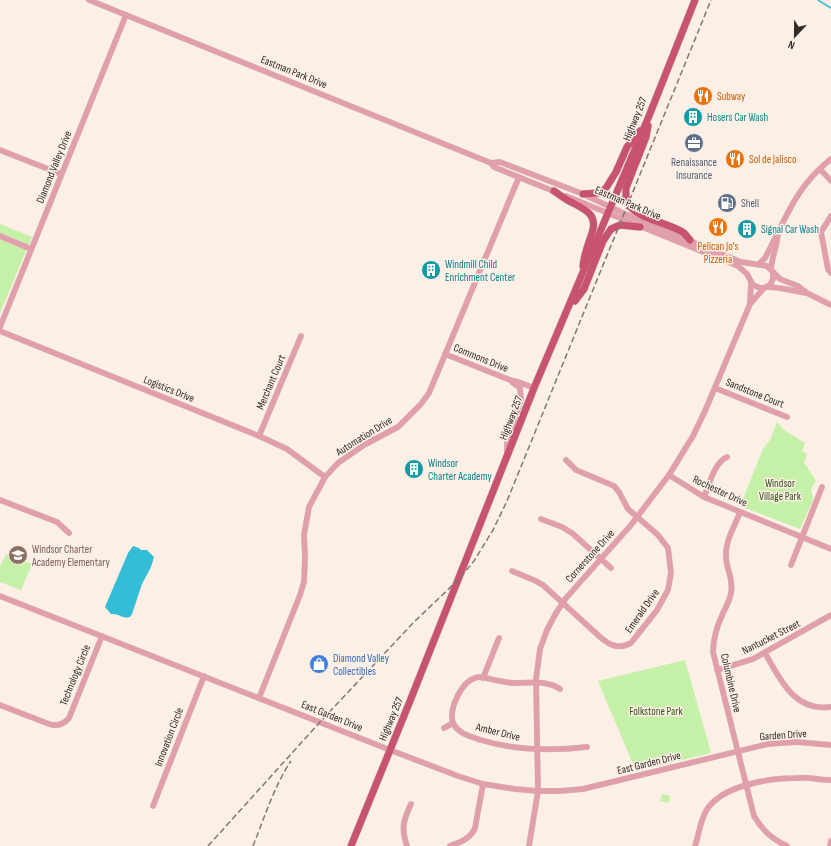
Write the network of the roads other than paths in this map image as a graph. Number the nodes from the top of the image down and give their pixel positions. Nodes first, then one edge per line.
1 (89, 0) edge
2 (695, 0) edge
3 (126, 14) junction
4 (649, 116) junction
5 (645, 125) junction
6 (0, 150) edge
7 (831, 159) edge
8 (491, 163) junction
9 (820, 169) junction
10 (62, 174) junction
11 (519, 177) junction
12 (831, 181) edge
13 (554, 191) junction
14 (582, 194) junction
15 (609, 211) junction
16 (831, 216) edge
17 (640, 226) junction
18 (778, 232) junction
19 (0, 236) edge
20 (690, 240) junction
21 (32, 249) junction
22 (758, 265) junction
23 (772, 270) junction
24 (831, 273) edge
25 (582, 274) junction
26 (750, 280) junction
27 (766, 287) junction
28 (807, 293) junction
29 (750, 304) junction
30 (831, 305) edge
31 (570, 307) junction
32 (0, 327) edge
33 (0, 331) edge
34 (301, 336) dead end
35 (445, 354) junction
36 (510, 380) junction
37 (534, 388) junction
38 (715, 388) junction
39 (787, 417) dead end
40 (259, 436) junction
41 (727, 457) dead end
42 (507, 459) junction
43 (566, 460) dead end
44 (669, 475) junction
45 (325, 477) junction
46 (822, 487) dead end
47 (704, 497) junction
48 (0, 500) edge
49 (740, 512) junction
50 (638, 518) junction
51 (541, 519) dead end
52 (69, 533) dead end
53 (802, 537) junction
54 (831, 549) edge
55 (601, 559) junction
56 (791, 565) dead end
57 (611, 568) dead end
58 (512, 571) dead end
59 (0, 596) edge
60 (562, 603) junction
61 (831, 615) edge
62 (102, 636) junction
63 (499, 638) dead end
64 (765, 653) junction
65 (717, 670) junction
66 (204, 676) junction
67 (483, 678) junction
68 (536, 683) junction
69 (560, 689) dead end
70 (259, 698) junction
71 (0, 705) edge
72 (831, 707) edge
73 (453, 723) junction
74 (444, 728) dead end
75 (831, 745) edge
76 (587, 747) dead end
77 (390, 750) junction
78 (538, 750) junction
79 (737, 752) junction
80 (831, 780) edge
81 (482, 784) junction
82 (746, 786) junction
83 (538, 791) junction
84 (411, 804) dead end
85 (153, 806) dead end
86 (831, 841) edge
87 (351, 846) edge
88 (407, 846) edge
89 (450, 846) edge
90 (529, 846) edge
91 (695, 846) edge
92 (787, 846) edge
93 (830, 846) edge

1 - 3 street, Eastman Park Drive
2 - 4 main road, Highway 257
3 - 8 street, Eastman Park Drive
3 - 10 street, Diamond Valley Drive
4 - 5 main road, Highway 257
4 - 20 main road
5 - 14 main road
5 - 15 main road, Highway 257
6 - 10 street
7 - 9 street
8 - 11 street, Eastman Park Drive
8 - 14 street, Eastman Park Drive
9 - 12 street
9 - 18 street
10 - 21 street, Diamond Valley Drive
11 - 13 street, Eastman Park Drive
11 - 35 street, Automation Drive
13 - 15 street, Eastman Park Drive
13 - 25 main road
14 - 15 street, Eastman Park Drive
15 - 17 street, Eastman Park Drive
15 - 20 street, Eastman Park Drive
15 - 25 main road, Highway 257
16 - 24 street
17 - 26 street, Eastman Park Drive
17 - 31 main road
18 - 22 street
18 - 23 street
19 - 21 street
20 - 22 street, Eastman Park Drive
21 - 32 street, Diamond Valley Drive
22 - 23 street
22 - 26 street
23 - 27 street
23 - 28 street
25 - 31 main road, Highway 257
26 - 27 street
26 - 29 street, Cornerstone Drive
27 - 28 street
27 - 29 street, Cornerstone Drive
28 - 30 street
29 - 38 street, Cornerstone Drive
31 - 37 main road, Highway 257
33 - 40 street, Logistics Drive
34 - 40 street, Merchant Court
35 - 36 street, Commons Drive
35 - 45 street, Automation Drive
36 - 37 street, Commons Drive
36 - 42 street, Commons Drive
37 - 42 main road, Highway 257
38 - 39 street, Sandstone Court
38 - 44 street, Cornerstone Drive
40 - 45 street, Logistics Drive
41 - 47 street
42 - 77 main road, Highway 257
43 - 50 street, Emerald Drive
44 - 47 street, Rochester Drive
44 - 50 street, Cornerstone Drive
45 - 70 street, Automation Drive
46 - 53 street
47 - 49 street, Rochester Drive
48 - 52 street
49 - 53 street, Rochester Drive
49 - 65 street, Columbine Drive
50 - 55 street, Cornerstone Drive
50 - 60 street, Emerald Drive
51 - 55 street
53 - 54 street, Rochester Drive
53 - 56 street
55 - 57 street
55 - 60 street, Cornerstone Drive
58 - 60 street, Emerald Drive
59 - 62 street, East Garden Drive
60 - 68 street, Cornerstone Drive
61 - 64 street, Nantucket Street
62 - 66 street, East Garden Drive
62 - 71 street, Technology Circle
63 - 67 street
64 - 65 street, Nantucket Street
64 - 72 street
65 - 79 street, Columbine Drive
66 - 70 street, East Garden Drive
66 - 85 street, Innovation Circle
67 - 68 street
67 - 73 street
68 - 69 street
68 - 78 street, Cornerstone Drive
70 - 77 street, East Garden Drive
73 - 74 street
73 - 78 street, Amber Drive
75 - 79 street, Garden Drive
76 - 78 street, Amber Drive
77 - 81 street, East Garden Drive
77 - 87 main road, Highway 257
78 - 83 street, Cornerstone Drive
79 - 82 street, Columbine Drive
79 - 83 street, East Garden Drive
80 - 82 street
81 - 83 street, East Garden Drive
81 - 89 street
82 - 91 street
82 - 92 street, Columbine Drive
83 - 90 street, Cornerstone Drive
84 - 88 street
86 - 93 street

